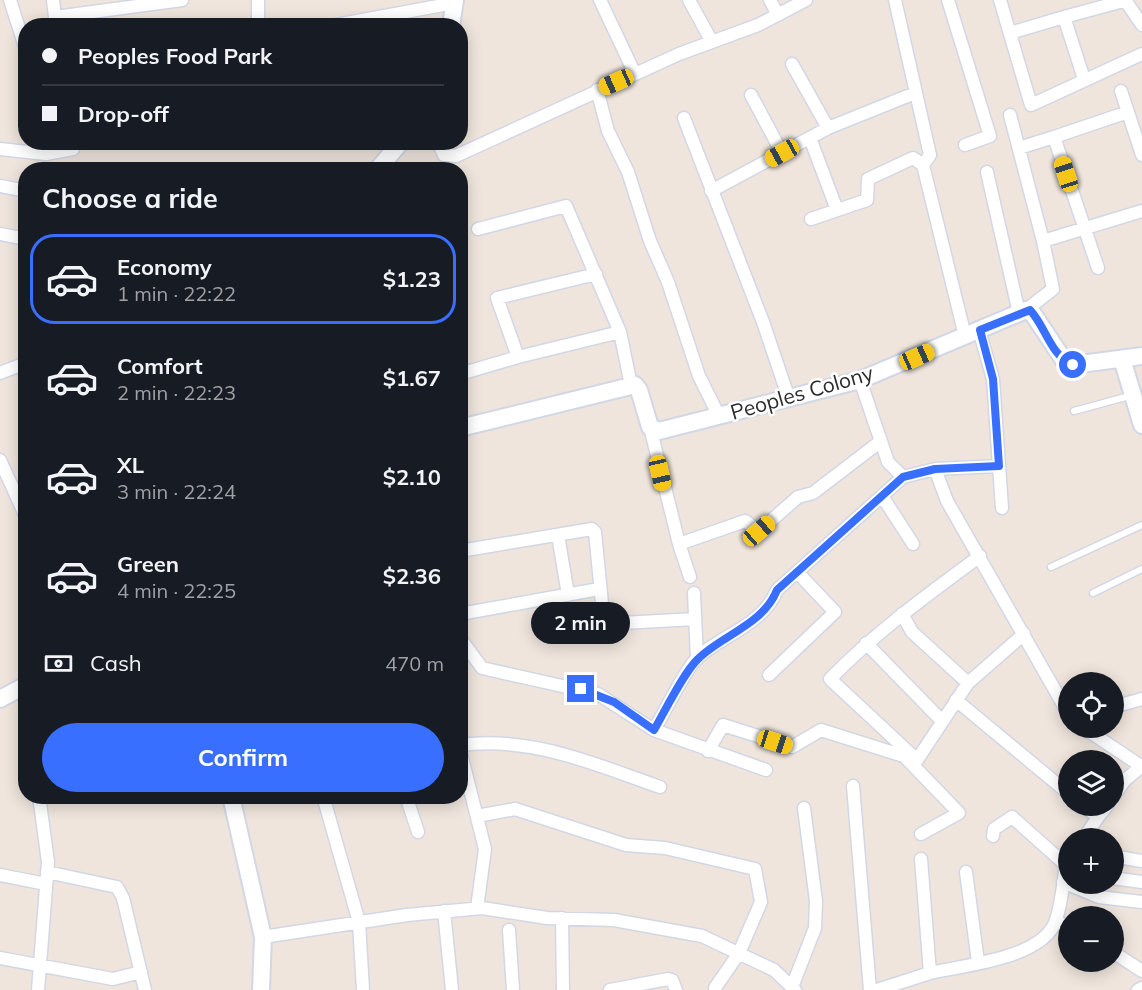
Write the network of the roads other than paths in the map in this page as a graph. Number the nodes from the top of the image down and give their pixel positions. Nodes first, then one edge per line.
1 (10, 0) edge
2 (53, 0) edge
3 (182, 0) edge
4 (258, 0) edge
5 (600, 0) edge
6 (689, 0) edge
7 (770, 0) edge
8 (806, 0) edge
9 (895, 0) edge
10 (948, 0) edge
11 (1000, 0) edge
12 (1126, 0) edge
13 (454, 2) edge
14 (778, 15) junction
15 (1064, 17) junction
16 (56, 18) edge
17 (74, 18) edge
18 (258, 18) edge
19 (371, 18) edge
20 (453, 18) edge
21 (18, 25) edge
22 (1142, 25) edge
23 (1010, 33) junction
24 (712, 42) junction
25 (1142, 54) edge
26 (792, 64) dead end
27 (635, 74) junction
28 (1084, 79) junction
29 (597, 90) junction
30 (1121, 91) dead end
31 (915, 93) junction
32 (751, 95) dead end
33 (1128, 112) junction
34 (1010, 115) dead end
35 (684, 118) dead end
36 (828, 128) junction
37 (1054, 137) junction
38 (810, 138) junction
39 (0, 143) edge
40 (18, 145) edge
41 (965, 145) dead end
42 (18, 148) edge
43 (1019, 148) junction
44 (0, 149) edge
45 (394, 150) edge
46 (442, 150) edge
47 (782, 153) junction
48 (1142, 155) edge
49 (384, 162) edge
50 (923, 165) junction
51 (987, 172) dead end
52 (0, 186) edge
53 (18, 189) edge
54 (711, 192) junction
55 (837, 210) junction
56 (1142, 211) edge
57 (811, 219) dead end
58 (478, 229) dead end
59 (1084, 229) junction
60 (0, 234) edge
61 (18, 237) edge
62 (1043, 242) junction
63 (1098, 268) dead end
64 (597, 274) junction
65 (1022, 312) junction
66 (620, 332) junction
67 (972, 333) junction
68 (1142, 356) edge
69 (518, 357) junction
70 (1122, 359) junction
71 (18, 366) edge
72 (468, 372) edge
73 (0, 373) edge
74 (860, 380) junction
75 (631, 385) junction
76 (1133, 395) junction
77 (789, 399) junction
78 (1074, 411) dead end
79 (719, 416) junction
80 (1142, 425) edge
81 (468, 426) edge
82 (650, 427) junction
83 (881, 441) junction
84 (0, 460) edge
85 (999, 466) junction
86 (935, 469) junction
87 (903, 477) junction
88 (882, 496) junction
89 (18, 499) edge
90 (1002, 508) dead end
91 (1142, 525) edge
92 (558, 535) junction
93 (679, 544) junction
94 (913, 544) dead end
95 (468, 550) edge
96 (980, 556) junction
97 (1052, 567) dead end
98 (1142, 569) edge
99 (797, 572) junction
100 (690, 577) dead end
101 (599, 590) junction
102 (694, 593) dead end
103 (1093, 593) dead end
104 (568, 595) junction
105 (468, 613) edge
106 (902, 614) junction
107 (695, 619) junction
108 (1024, 634) junction
109 (866, 643) junction
110 (468, 650) edge
111 (697, 659) junction
112 (769, 675) dead end
113 (968, 683) junction
114 (18, 689) edge
115 (1058, 695) edge
116 (0, 699) edge
117 (1142, 699) edge
118 (957, 700) junction
119 (1124, 704) edge
120 (942, 722) junction
121 (654, 730) junction
122 (1099, 738) edge
123 (468, 744) edge
124 (708, 751) junction
125 (911, 759) junction
126 (1142, 766) edge
127 (766, 770) dead end
128 (468, 781) edge
129 (1124, 781) edge
130 (1058, 785) edge
131 (853, 786) dead end
132 (660, 787) dead end
133 (40, 804) edge
134 (233, 804) edge
135 (325, 804) edge
136 (409, 804) edge
137 (804, 808) dead end
138 (477, 816) junction
139 (1098, 817) edge
140 (1091, 828) edge
141 (418, 832) dead end
142 (921, 834) dead end
143 (993, 836) dead end
144 (1124, 858) edge
145 (921, 859) dead end
146 (1058, 859) edge
147 (1142, 861) edge
148 (966, 872) dead end
149 (0, 875) edge
150 (46, 878) junction
151 (1124, 880) edge
152 (1142, 882) edge
153 (1061, 894) edge
154 (1092, 894) edge
155 (1142, 902) edge
156 (477, 908) junction
157 (444, 911) junction
158 (562, 918) junction
159 (1056, 921) joint
160 (359, 922) junction
161 (509, 930) dead end
162 (263, 937) junction
163 (739, 954) junction
164 (0, 958) edge
165 (1124, 959) edge
166 (978, 962) junction
167 (39, 965) junction
168 (1142, 971) edge
169 (141, 972) junction
170 (930, 974) junction
171 (715, 988) dead end
172 (794, 989) edge
173 (38, 990) edge
174 (145, 990) edge
175 (261, 990) edge
176 (363, 990) edge
177 (452, 990) edge
178 (513, 990) edge
179 (563, 990) edge
180 (610, 990) edge
181 (676, 990) edge
182 (870, 990) edge
183 (877, 990) edge

1 - 21 street
2 - 16 street
3 - 17 street
4 - 18 street
5 - 27 street
6 - 24 street
7 - 14 street
8 - 14 street
9 - 31 street
10 - 41 street
11 - 23 street
12 - 15 street
12 - 22 street
13 - 19 street
13 - 20 street
14 - 24 street
15 - 23 street
15 - 28 street
23 - 28 street
24 - 27 street
25 - 28 street
26 - 36 street
27 - 29 street
29 - 46 street
29 - 79 street
30 - 33 street
31 - 36 street
31 - 50 street
32 - 47 street
33 - 37 street
33 - 48 street
34 - 43 street
35 - 54 street
36 - 38 street
37 - 43 street
37 - 59 street
38 - 47 street
38 - 55 street
39 - 40 street
42 - 44 street
43 - 62 street
45 - 49 street
47 - 54 street
50 - 55 street
50 - 67 street
51 - 65 street
52 - 53 street
54 - 77 street
55 - 57 street
56 - 59 street
58 - 64 street
59 - 62 street
59 - 63 street
60 - 61 street
62 - 65 street
64 - 66 street
64 - 69 street
65 - 67 street, Peoples Colony
65 - 70 street
66 - 69 street
66 - 75 street
67 - 74 street, Peoples Colony
67 - 85 street
68 - 70 street
69 - 72 street
70 - 76 street
71 - 73 street
74 - 77 street, Peoples Colony
74 - 83 street
75 - 81 street
75 - 82 street
76 - 78 lane
76 - 80 street
77 - 79 street, Peoples Colony
79 - 82 street, Peoples Colony
82 - 93 street
83 - 87 street
83 - 93 street
84 - 89 street
85 - 86 street
85 - 90 street
86 - 87 street
86 - 96 street
87 - 88 street
88 - 94 street
88 - 99 street
91 - 97 lane
92 - 95 street
92 - 101 street
92 - 104 street
93 - 100 street
96 - 106 street
96 - 108 street
98 - 103 lane
99 - 111 street
99 - 112 street
101 - 104 street
101 - 107 street
102 - 107 street
104 - 105 street
106 - 109 street
106 - 113 street
107 - 111 street
108 - 113 street
108 - 115 street
109 - 120 street
109 - 125 street
110 - 121 street
111 - 121 street
113 - 118 street
114 - 116 street
117 - 119 street
118 - 120 street
118 - 130 street
120 - 125 street
121 - 124 street
122 - 126 street
123 - 132 street
124 - 125 street
124 - 127 street
125 - 142 street
126 - 129 street
128 - 138 street
131 - 182 street
133 - 150 street
134 - 162 street
135 - 160 street
136 - 141 street
137 - 172 street
138 - 156 street
138 - 163 street
139 - 140 street
143 - 146 street
144 - 147 street
145 - 170 street
148 - 166 street
149 - 150 street
150 - 167 street
150 - 169 street
151 - 152 street
153 - 159 street
154 - 155 street
156 - 157 street
156 - 158 street
157 - 160 street
157 - 177 street
158 - 163 street
158 - 179 street
159 - 166 street
160 - 162 street
160 - 176 street
161 - 178 street
162 - 175 street
163 - 171 street
163 - 172 street
164 - 167 street
165 - 168 street
166 - 170 street
167 - 169 street
167 - 173 street
169 - 174 street
170 - 183 street
180 - 181 street

